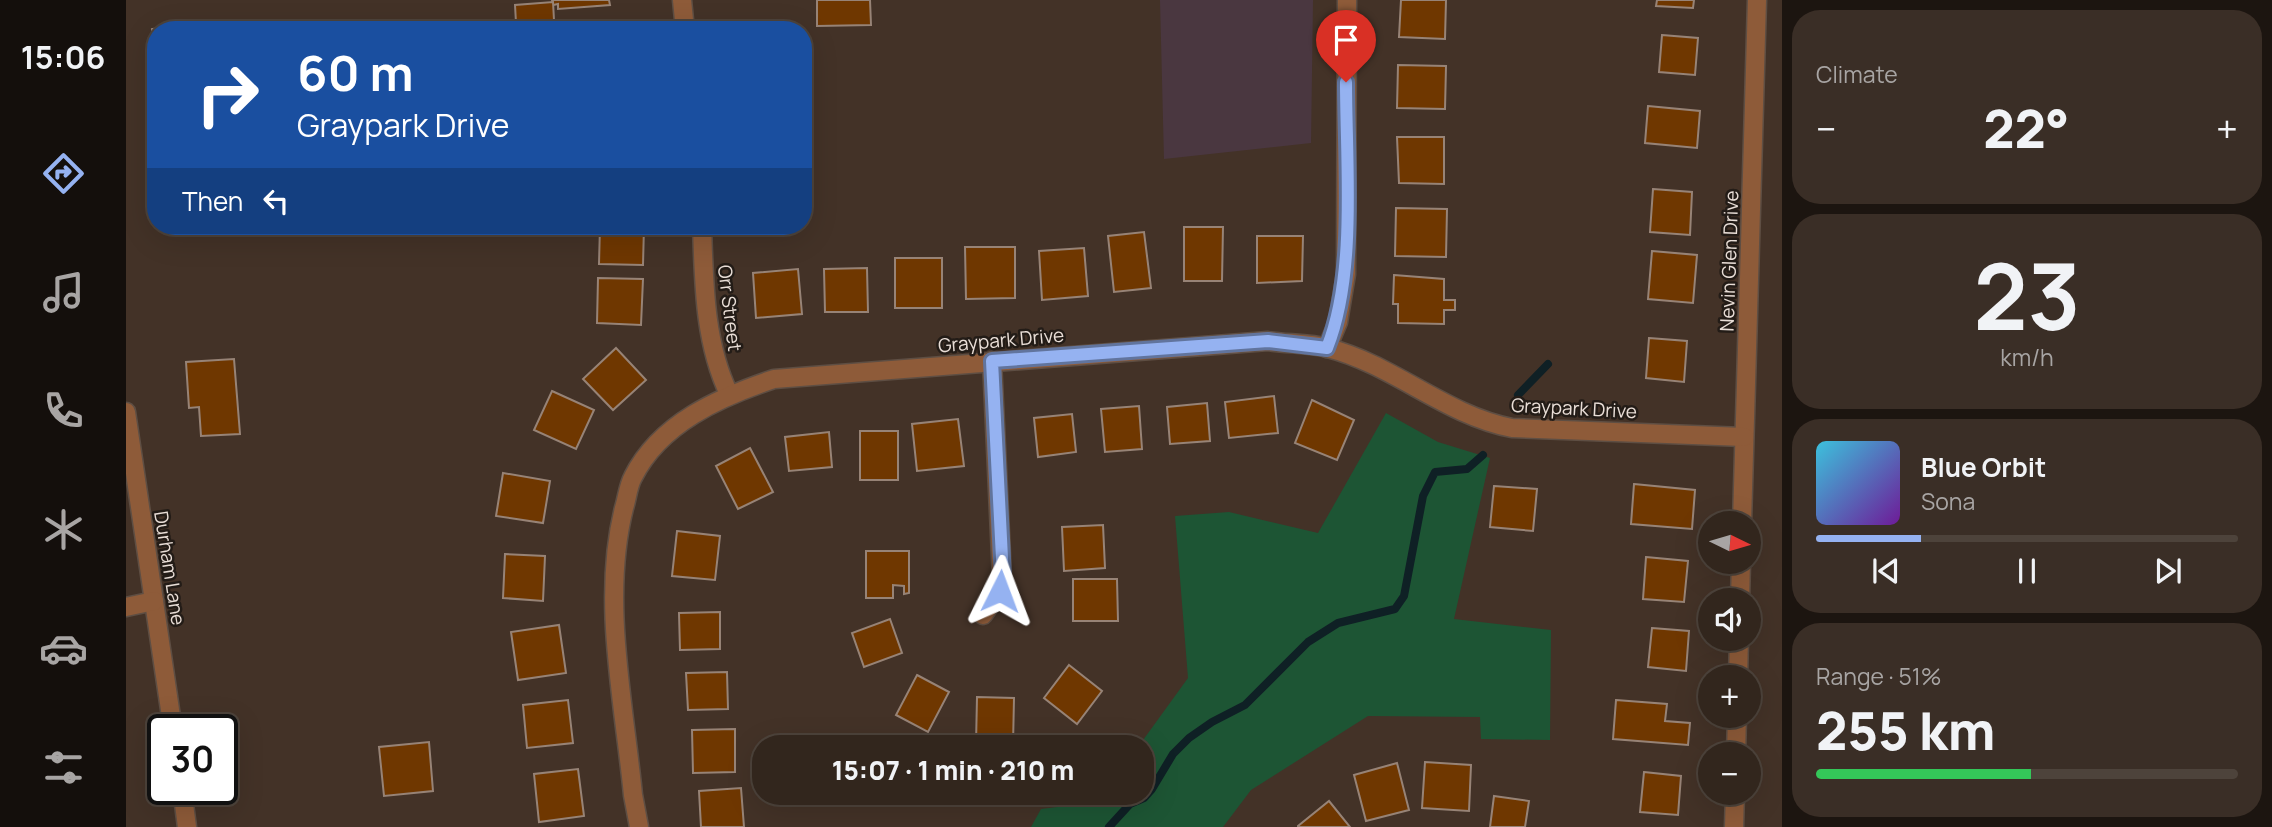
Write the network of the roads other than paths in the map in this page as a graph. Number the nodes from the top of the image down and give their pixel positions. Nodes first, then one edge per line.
1 (682, 0) edge
2 (1347, 0) edge
3 (1757, 0) edge
4 (684, 21) edge
5 (702, 235) edge
6 (1327, 348) junction
7 (992, 361) junction
8 (729, 394) junction
9 (126, 412) edge
10 (1744, 437) junction
11 (1742, 511) edge
12 (154, 601) junction
13 (126, 607) edge
14 (983, 615) dead end
15 (171, 714) edge
16 (184, 805) edge
17 (1735, 805) edge
18 (187, 827) edge
19 (639, 827) edge
20 (1734, 827) edge

1 - 4 street
2 - 6 street
3 - 10 street, Nevin Glen Drive
5 - 8 street, Orr Street
6 - 7 street, Graypark Drive
6 - 10 street, Graypark Drive
7 - 8 street, Graypark Drive
7 - 14 street
8 - 19 street, Graypark Drive
9 - 12 street, Durham Lane
10 - 11 street, Nevin Glen Drive
12 - 13 street
12 - 15 street, Durham Lane
16 - 18 street
17 - 20 street

